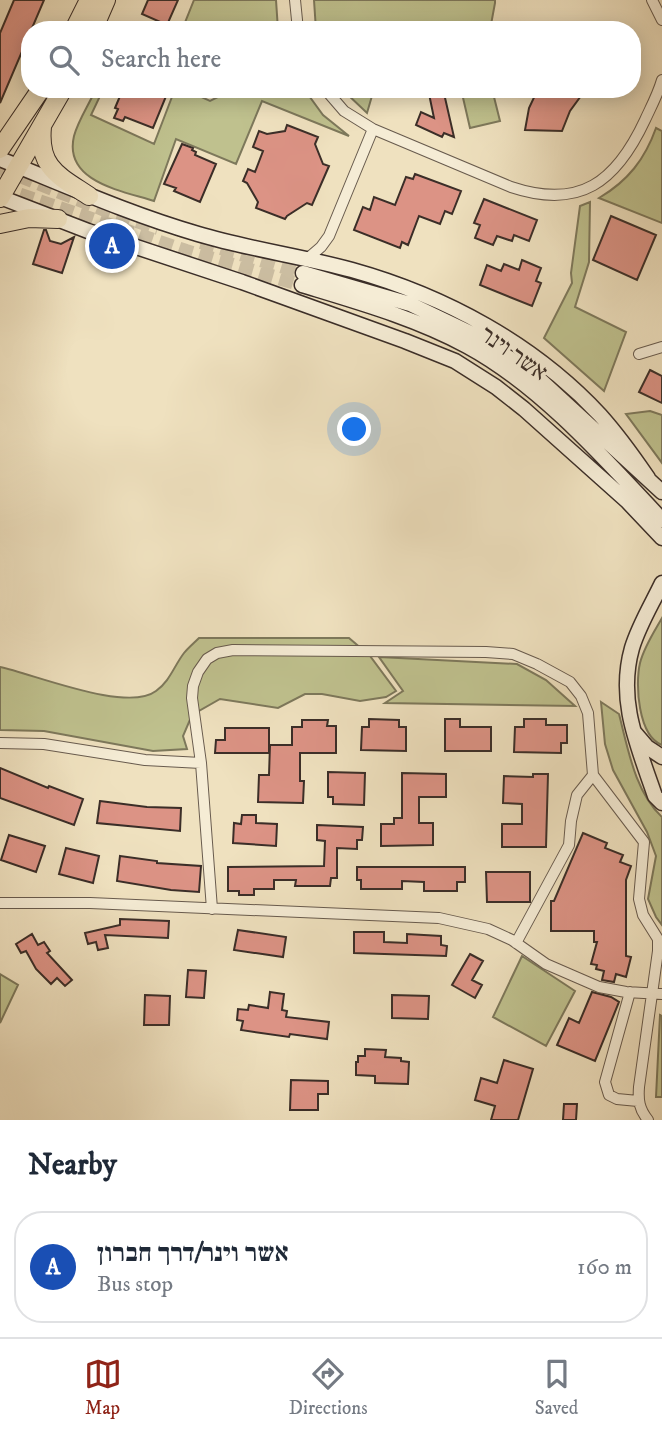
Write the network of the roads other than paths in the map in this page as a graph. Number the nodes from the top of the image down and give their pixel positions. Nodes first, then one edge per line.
1 (89, 0) edge
2 (106, 0) edge
3 (295, 0) edge
4 (652, 0) edge
5 (662, 20) edge
6 (78, 21) edge
7 (97, 21) edge
8 (297, 21) edge
9 (662, 80) edge
10 (35, 98) edge
11 (58, 98) edge
12 (333, 98) edge
13 (42, 127) junction
14 (373, 130) junction
15 (0, 149) edge
16 (0, 159) edge
17 (18, 166) junction
18 (89, 196) junction
19 (0, 197) edge
20 (58, 219) junction
21 (0, 224) edge
22 (304, 272) junction
23 (662, 347) edge
24 (639, 354) dead end
25 (662, 492) edge
26 (662, 520) edge
27 (662, 538) edge
28 (662, 583) edge
29 (631, 727) junction
30 (0, 743) edge
31 (662, 757) edge
32 (201, 763) junction
33 (662, 767) edge
34 (593, 775) junction
35 (653, 789) junction
36 (662, 803) edge
37 (0, 903) edge
38 (212, 909) junction
39 (516, 943) junction
40 (630, 992) junction
41 (657, 993) edge
42 (638, 1101) junction
43 (648, 1120) edge

1 - 6 highway
2 - 7 highway
3 - 8 street
4 - 5 street
9 - 14 street
10 - 15 highway
11 - 13 highway
12 - 14 street
13 - 17 highway
13 - 18 highway
14 - 22 street
16 - 17 main road
17 - 18 main road
17 - 19 highway
18 - 22 main road
19 - 20 main road
20 - 21 highway
20 - 27 main road
22 - 25 main road, אשר וינר
22 - 26 main road, אשר וינר
23 - 24 street
28 - 29 main road
29 - 31 main road
29 - 35 main road
30 - 32 street
32 - 34 street
32 - 38 street
33 - 35 main road
34 - 39 street
34 - 41 street
35 - 36 main road
37 - 38 street
38 - 39 street
39 - 40 street
40 - 41 street
40 - 42 street
41 - 42 street
42 - 43 street

